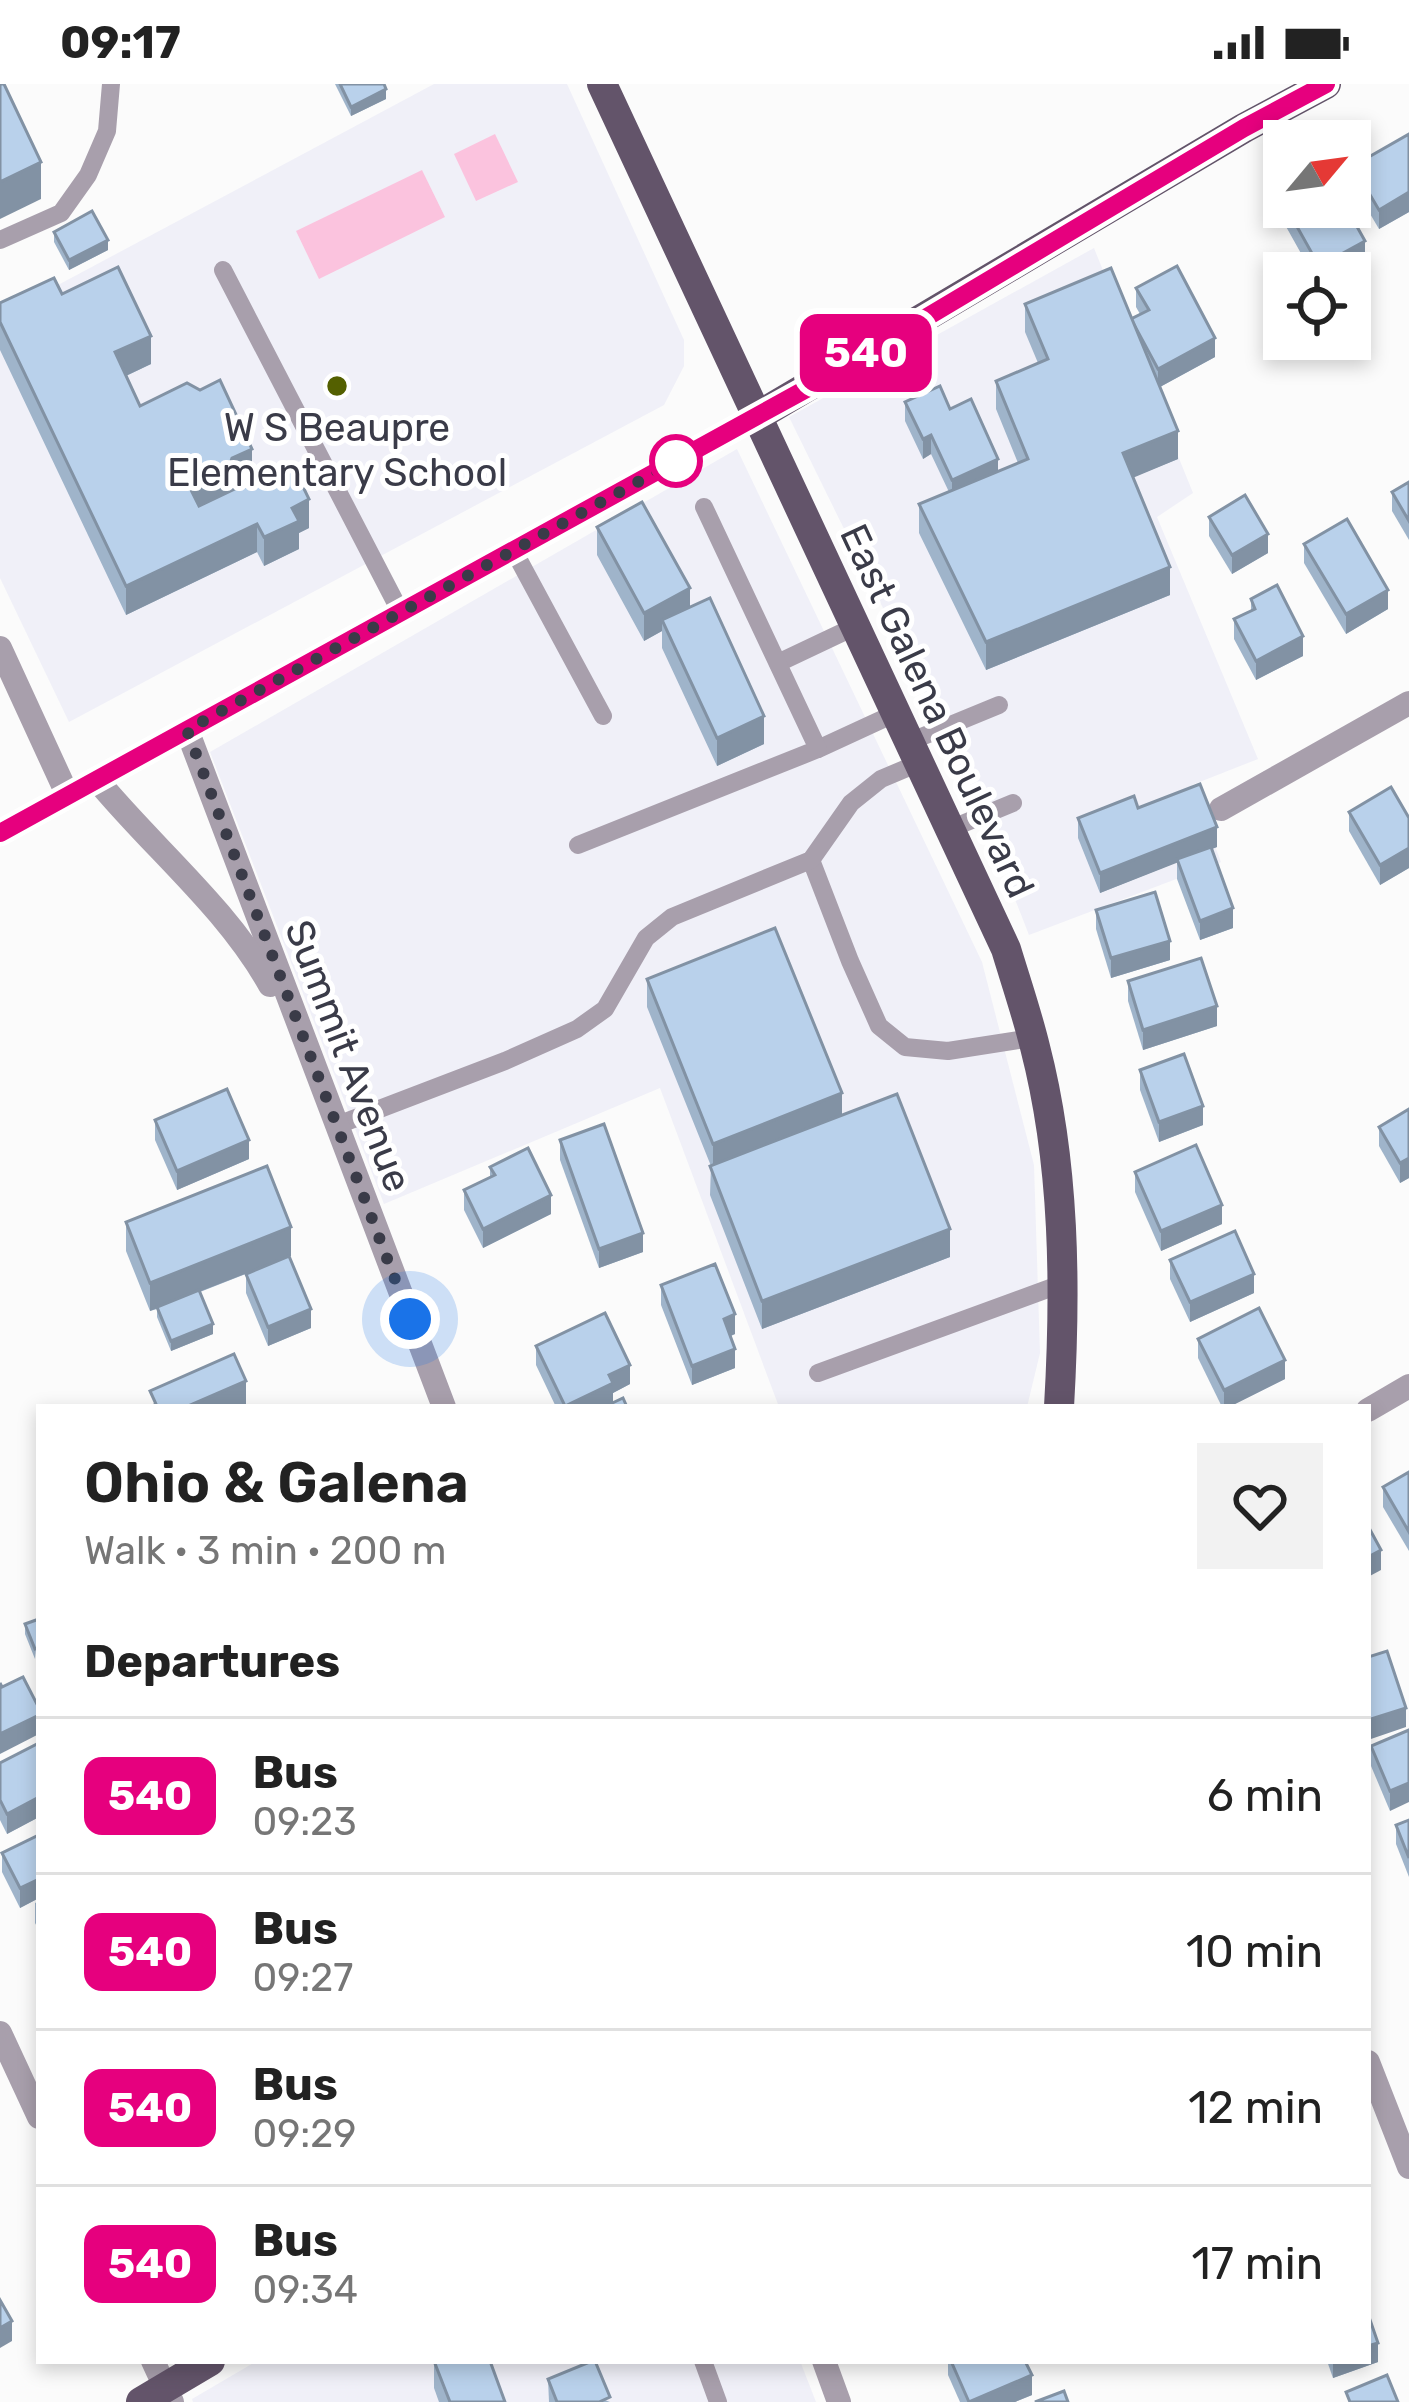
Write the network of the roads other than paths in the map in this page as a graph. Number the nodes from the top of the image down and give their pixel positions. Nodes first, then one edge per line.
1 (111, 84) edge
2 (602, 84) edge
3 (1326, 84) edge
4 (0, 240) edge
5 (223, 270) dead end
6 (755, 417) junction
7 (704, 507) dead end
8 (514, 551) junction
9 (401, 613) junction
10 (854, 627) junction
11 (0, 648) edge
12 (778, 663) junction
13 (1409, 703) edge
14 (998, 705) dead end
15 (896, 713) junction
16 (603, 716) dead end
17 (187, 730) junction
18 (818, 749) junction
19 (914, 753) junction
20 (98, 780) junction
21 (68, 796) junction
22 (1013, 803) dead end
23 (1221, 809) dead end
24 (950, 830) junction
25 (0, 833) edge
26 (578, 845) dead end
27 (811, 860) junction
28 (1033, 1038) junction
29 (310, 1062) junction
30 (335, 1126) junction
31 (1064, 1283) junction
32 (818, 1373) dead end
33 (1409, 1386) edge
34 (443, 1404) edge
35 (1059, 1404) edge
36 (1371, 1408) edge
37 (0, 2033) edge
38 (1371, 2070) edge
39 (36, 2110) edge
40 (1409, 2168) edge
41 (204, 2364) edge
42 (704, 2364) edge
43 (825, 2364) edge
44 (158, 2388) edge
45 (718, 2402) edge
46 (839, 2402) edge

1 - 4 lane
2 - 6 main road, East Galena Boulevard
3 - 6 main road
5 - 9 lane
6 - 8 street
6 - 10 main road, East Galena Boulevard
7 - 12 lane
8 - 9 street
8 - 16 lane
9 - 17 street
10 - 12 lane
10 - 15 main road, East Galena Boulevard
11 - 21 street
12 - 18 lane
13 - 23 street
14 - 19 lane
15 - 18 lane
15 - 19 main road, East Galena Boulevard
17 - 20 street
17 - 29 street, Summit Avenue
18 - 26 lane
19 - 24 main road, East Galena Boulevard
19 - 27 lane
20 - 21 street
20 - 29 street
21 - 25 street
22 - 24 lane
24 - 28 main road, East Galena Boulevard
27 - 28 lane
27 - 30 lane
28 - 31 main road, East Galena Boulevard
29 - 30 street, Summit Avenue
30 - 34 street, Summit Avenue
31 - 32 lane
31 - 35 main road, East Galena Boulevard
33 - 36 street
37 - 39 street
38 - 40 street
41 - 44 main road
42 - 45 lane
43 - 46 street

